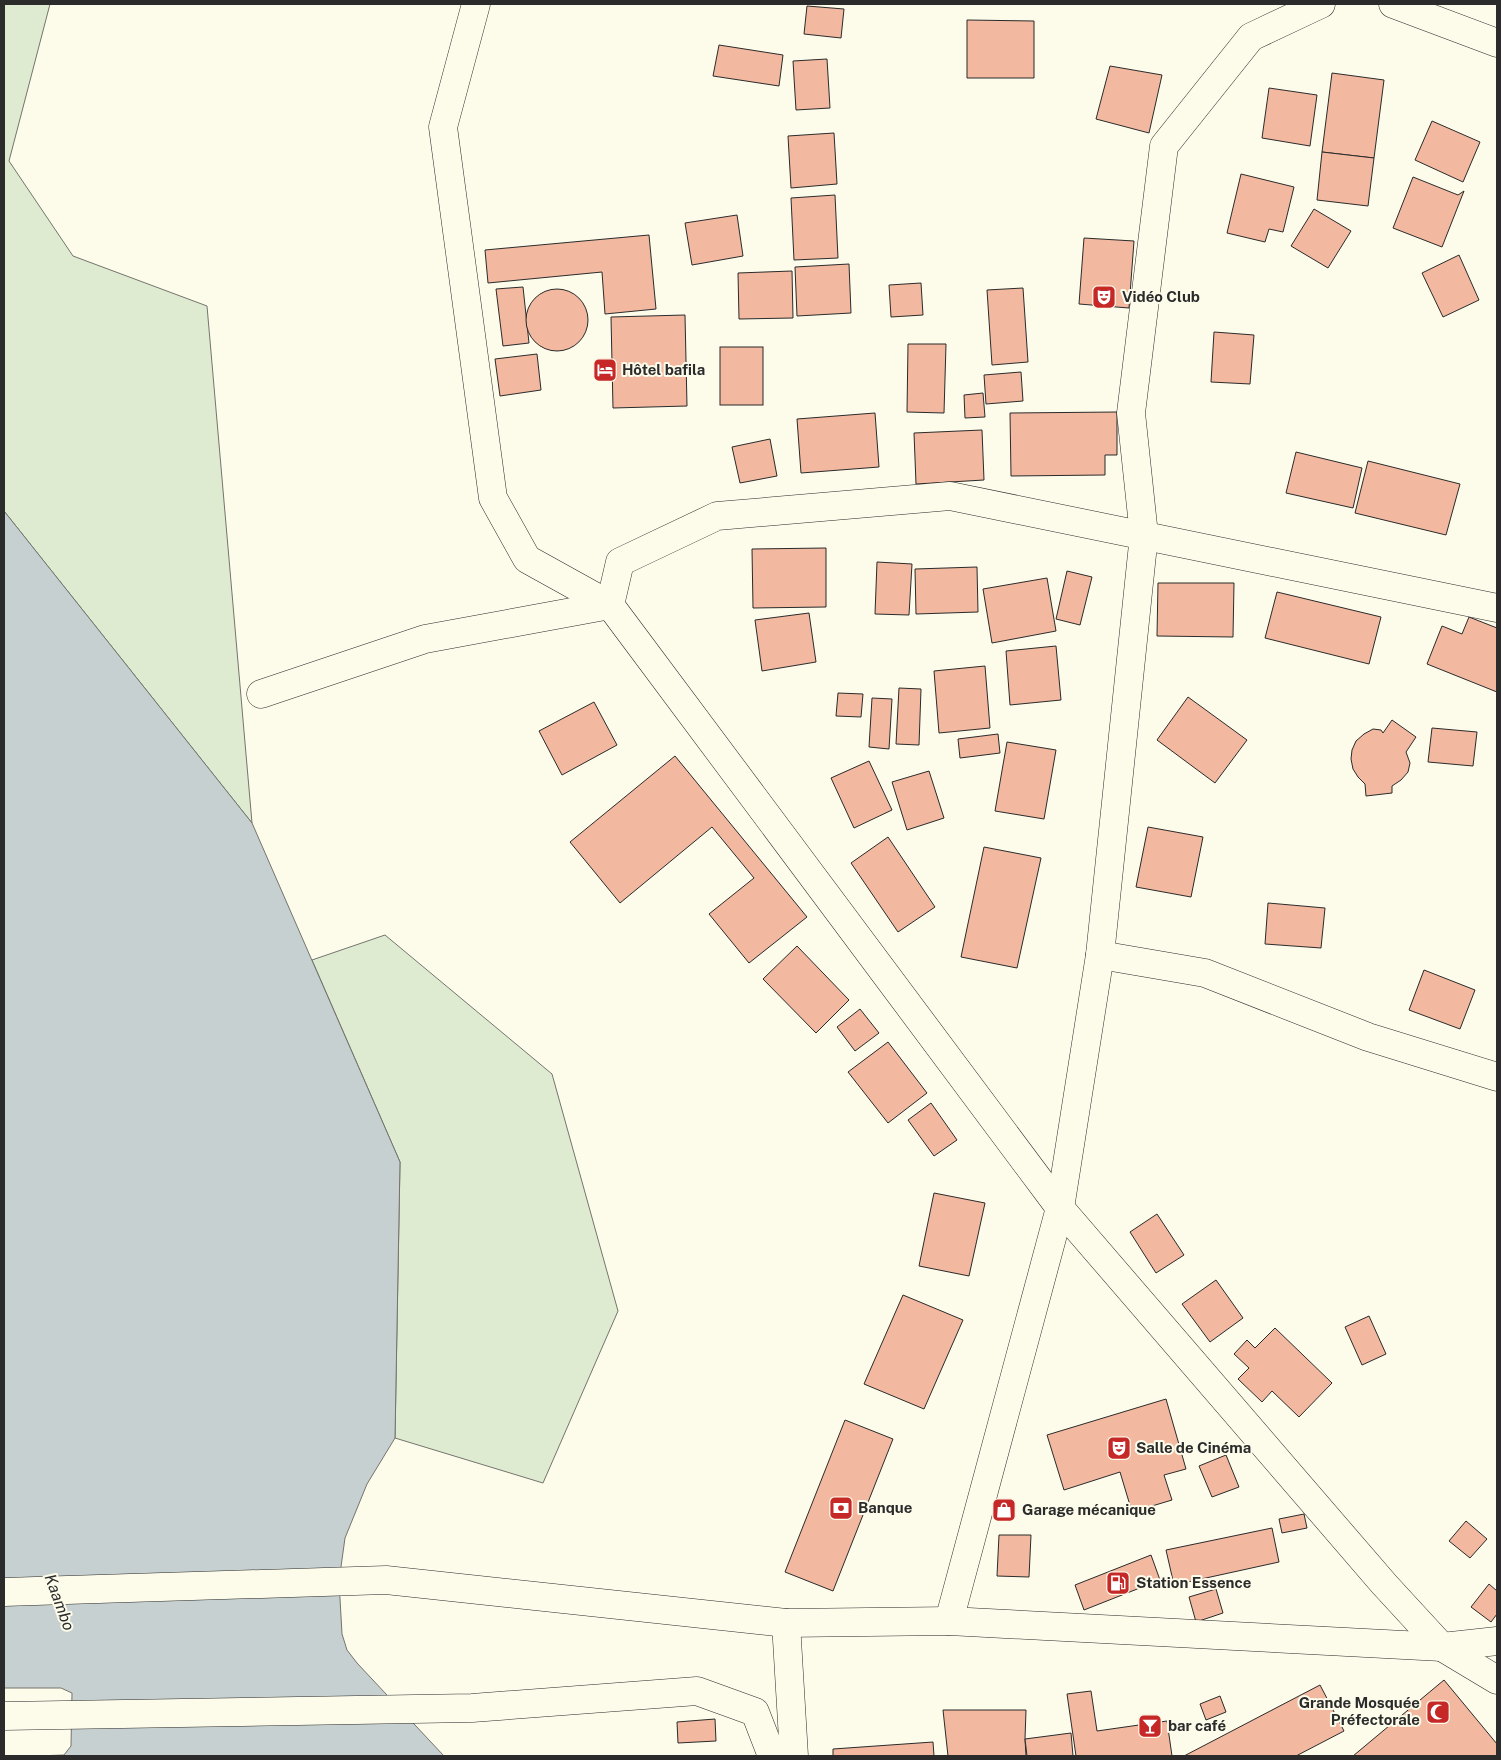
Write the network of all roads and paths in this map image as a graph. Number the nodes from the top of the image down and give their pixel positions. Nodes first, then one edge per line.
1 (476, 4) edge
2 (1321, 4) edge
3 (1393, 4) edge
4 (1497, 43) edge
5 (1144, 535) junction
6 (610, 606) junction
7 (1497, 608) edge
8 (261, 694) dead end
9 (1100, 955) junction
10 (1497, 1077) edge
11 (1060, 1208) junction
12 (4, 1592) edge
13 (949, 1621) junction
14 (786, 1623) junction
15 (1497, 1641) edge
16 (1442, 1647) junction
17 (1497, 1680) edge
18 (4, 1716) edge
19 (772, 1756) edge
20 (794, 1756) edge

1 - 6 main road
2 - 5 main road
3 - 4 main road
5 - 6 main road
5 - 7 main road
5 - 9 main road
6 - 8 main road
6 - 11 main road
9 - 10 main road
9 - 11 main road
11 - 13 main road
11 - 16 main road
12 - 14 main road
13 - 14 main road
13 - 16 main road
14 - 20 main road
15 - 16 main road
16 - 17 main road
18 - 19 main road

